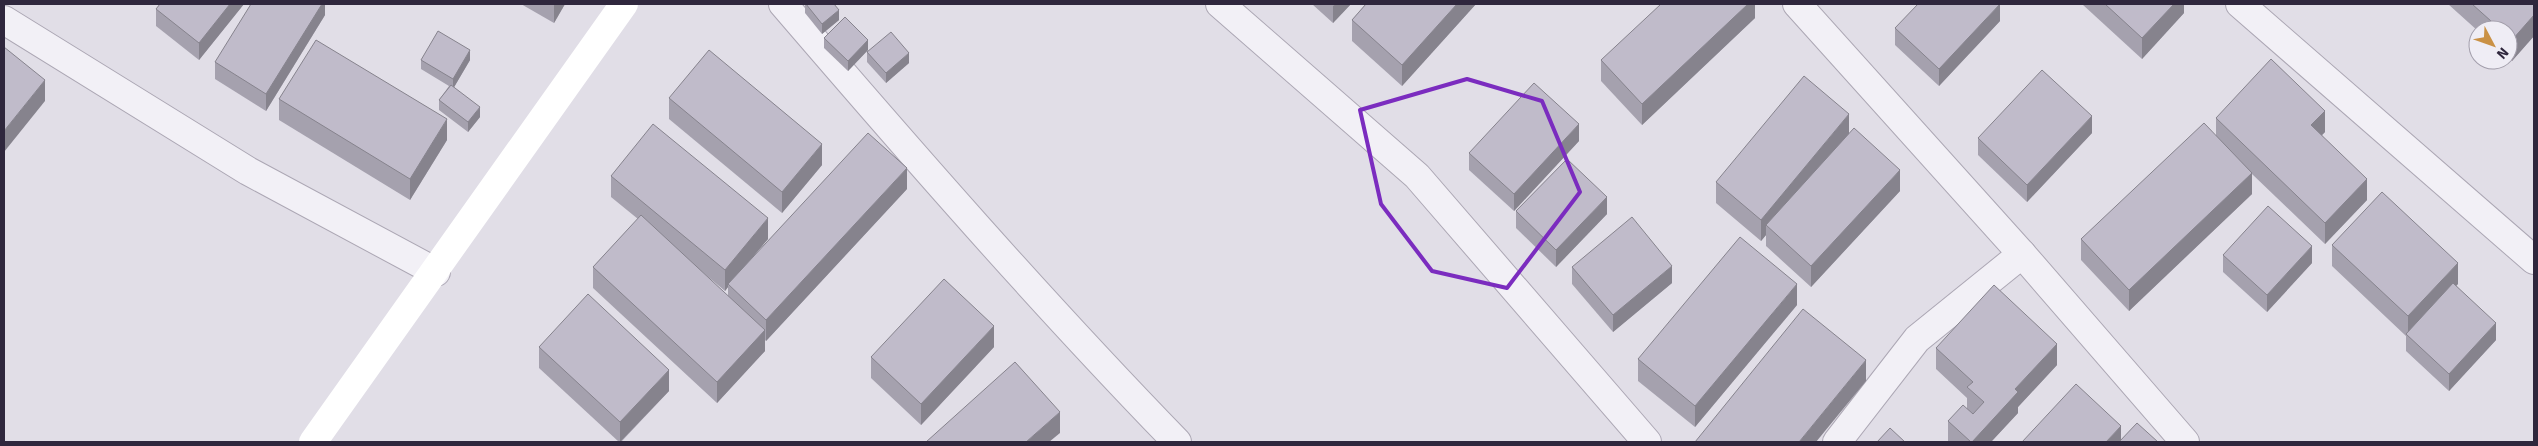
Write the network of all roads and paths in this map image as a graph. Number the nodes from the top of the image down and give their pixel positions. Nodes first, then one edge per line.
1 (624, 4) edge
2 (783, 4) edge
3 (1220, 4) edge
4 (1797, 4) edge
5 (2241, 4) edge
6 (4, 20) edge
7 (2022, 254) junction
8 (2534, 260) edge
9 (436, 272) junction
10 (313, 442) edge
11 (1176, 442) edge
12 (1647, 442) edge
13 (1837, 442) edge
14 (2185, 442) edge

1 - 9 street
2 - 11 street
3 - 12 street
4 - 7 street
5 - 8 street
6 - 9 street
7 - 13 street
7 - 14 street
9 - 10 street

